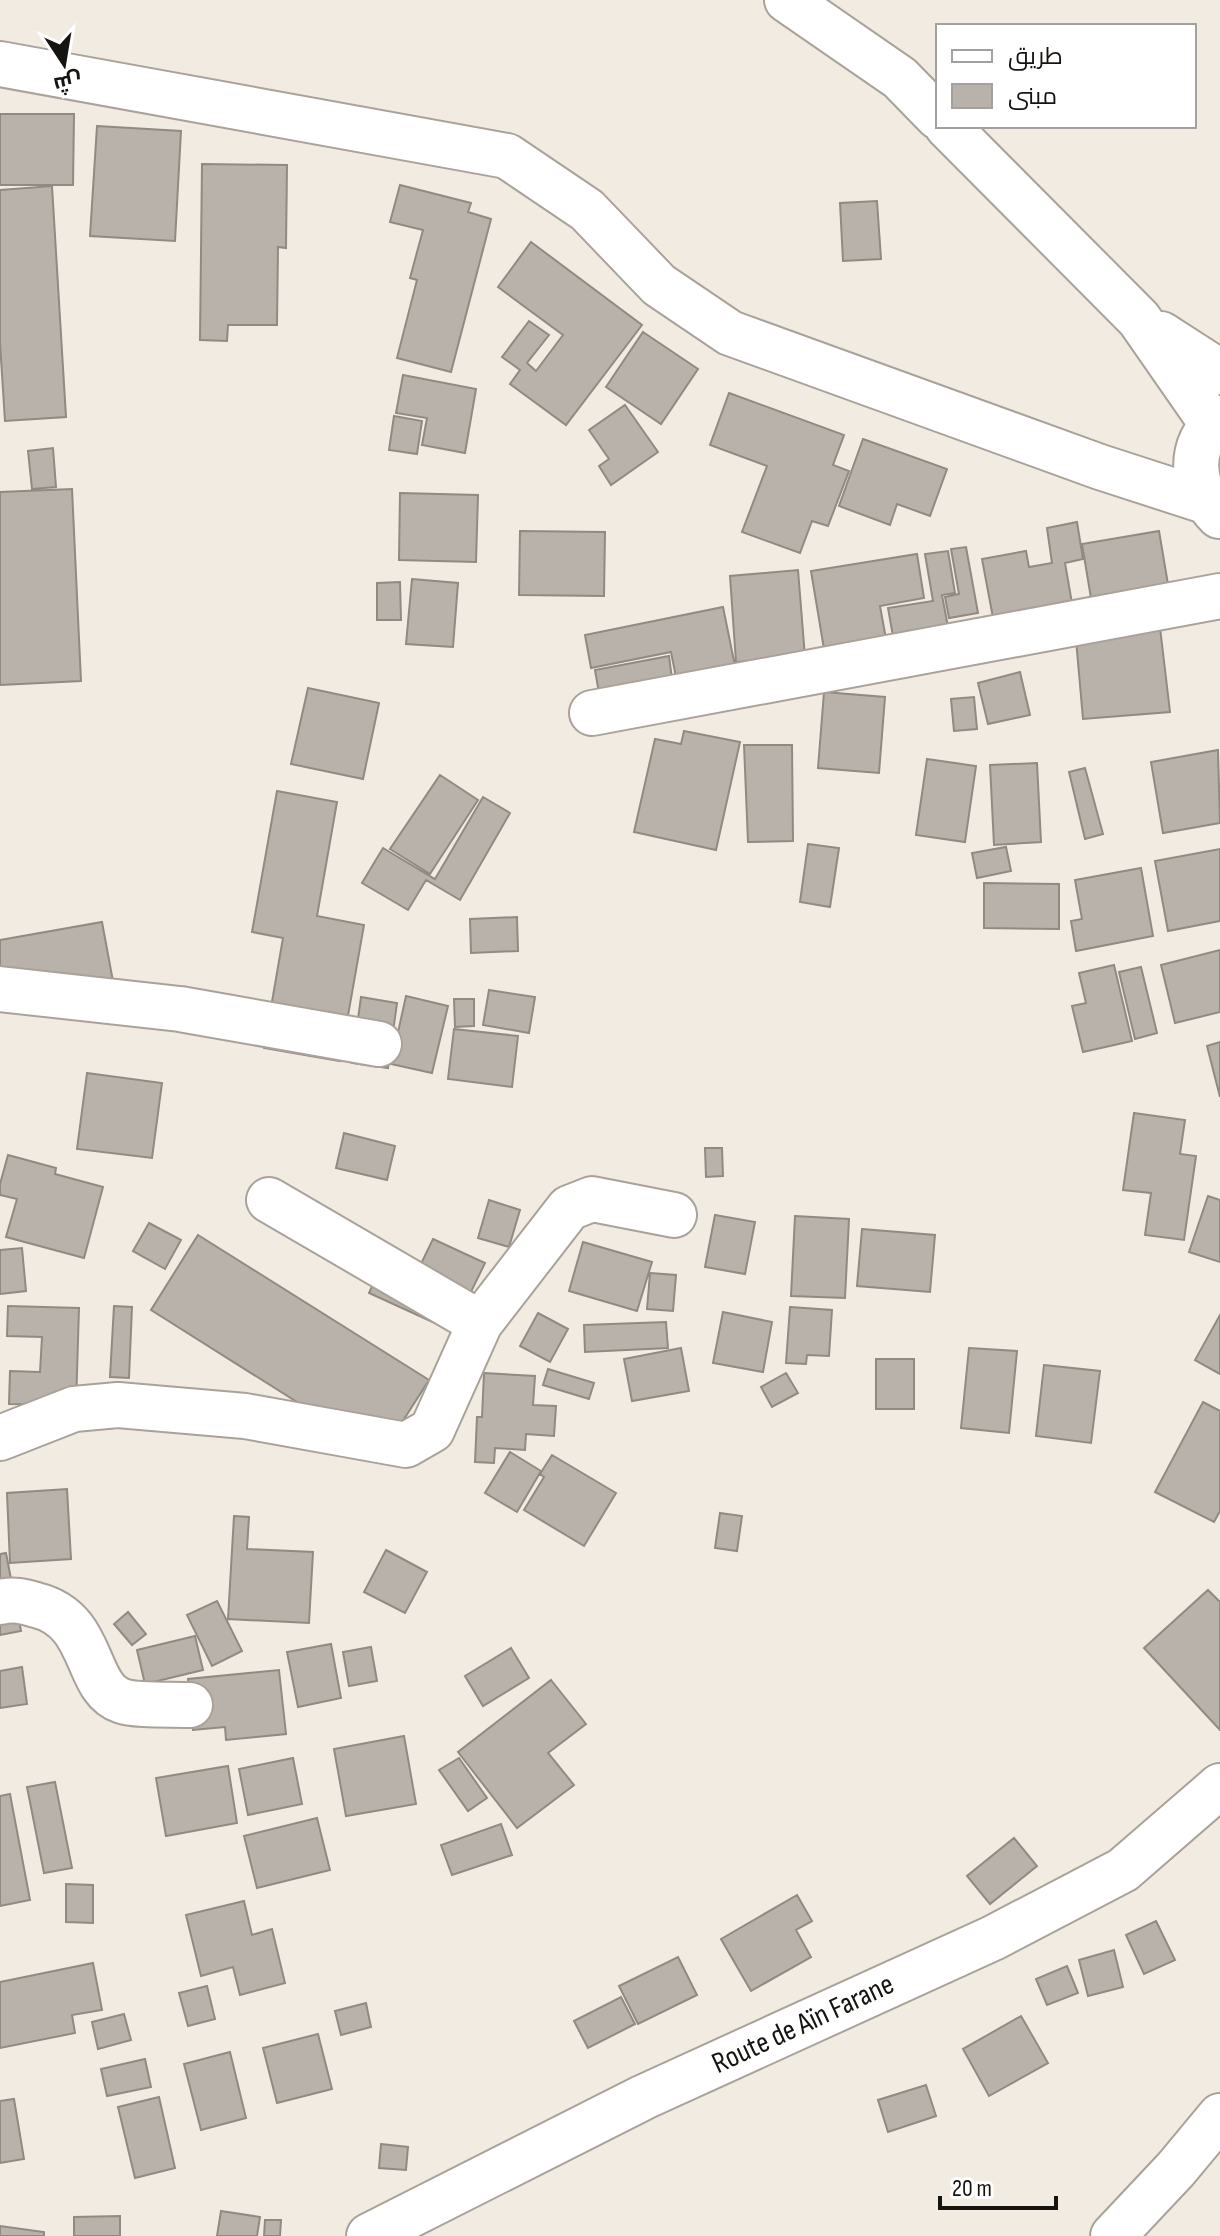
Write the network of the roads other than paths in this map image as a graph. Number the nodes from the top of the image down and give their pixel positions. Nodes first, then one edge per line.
1 (787, 0) edge
2 (0, 64) edge
3 (936, 115) edge
4 (949, 128) edge
5 (1139, 319) junction
6 (1220, 372) edge
7 (1216, 421) edge
8 (1212, 509) edge
9 (1220, 596) edge
10 (592, 713) dead end
11 (0, 989) edge
12 (379, 1044) dead end
13 (269, 1200) dead end
14 (674, 1215) dead end
15 (480, 1323) junction
16 (0, 1438) edge
17 (0, 1602) edge
18 (190, 1705) dead end
19 (1220, 1786) edge
20 (1220, 2116) edge
21 (369, 2236) edge
22 (1113, 2236) edge

1 - 3 street
2 - 8 street
4 - 5 street
5 - 6 street
5 - 7 street
7 - 8 street
9 - 10 street
11 - 12 street
13 - 15 street
14 - 15 street
15 - 16 street
17 - 18 street
19 - 21 street, Route de Aïn Farane
20 - 22 street

